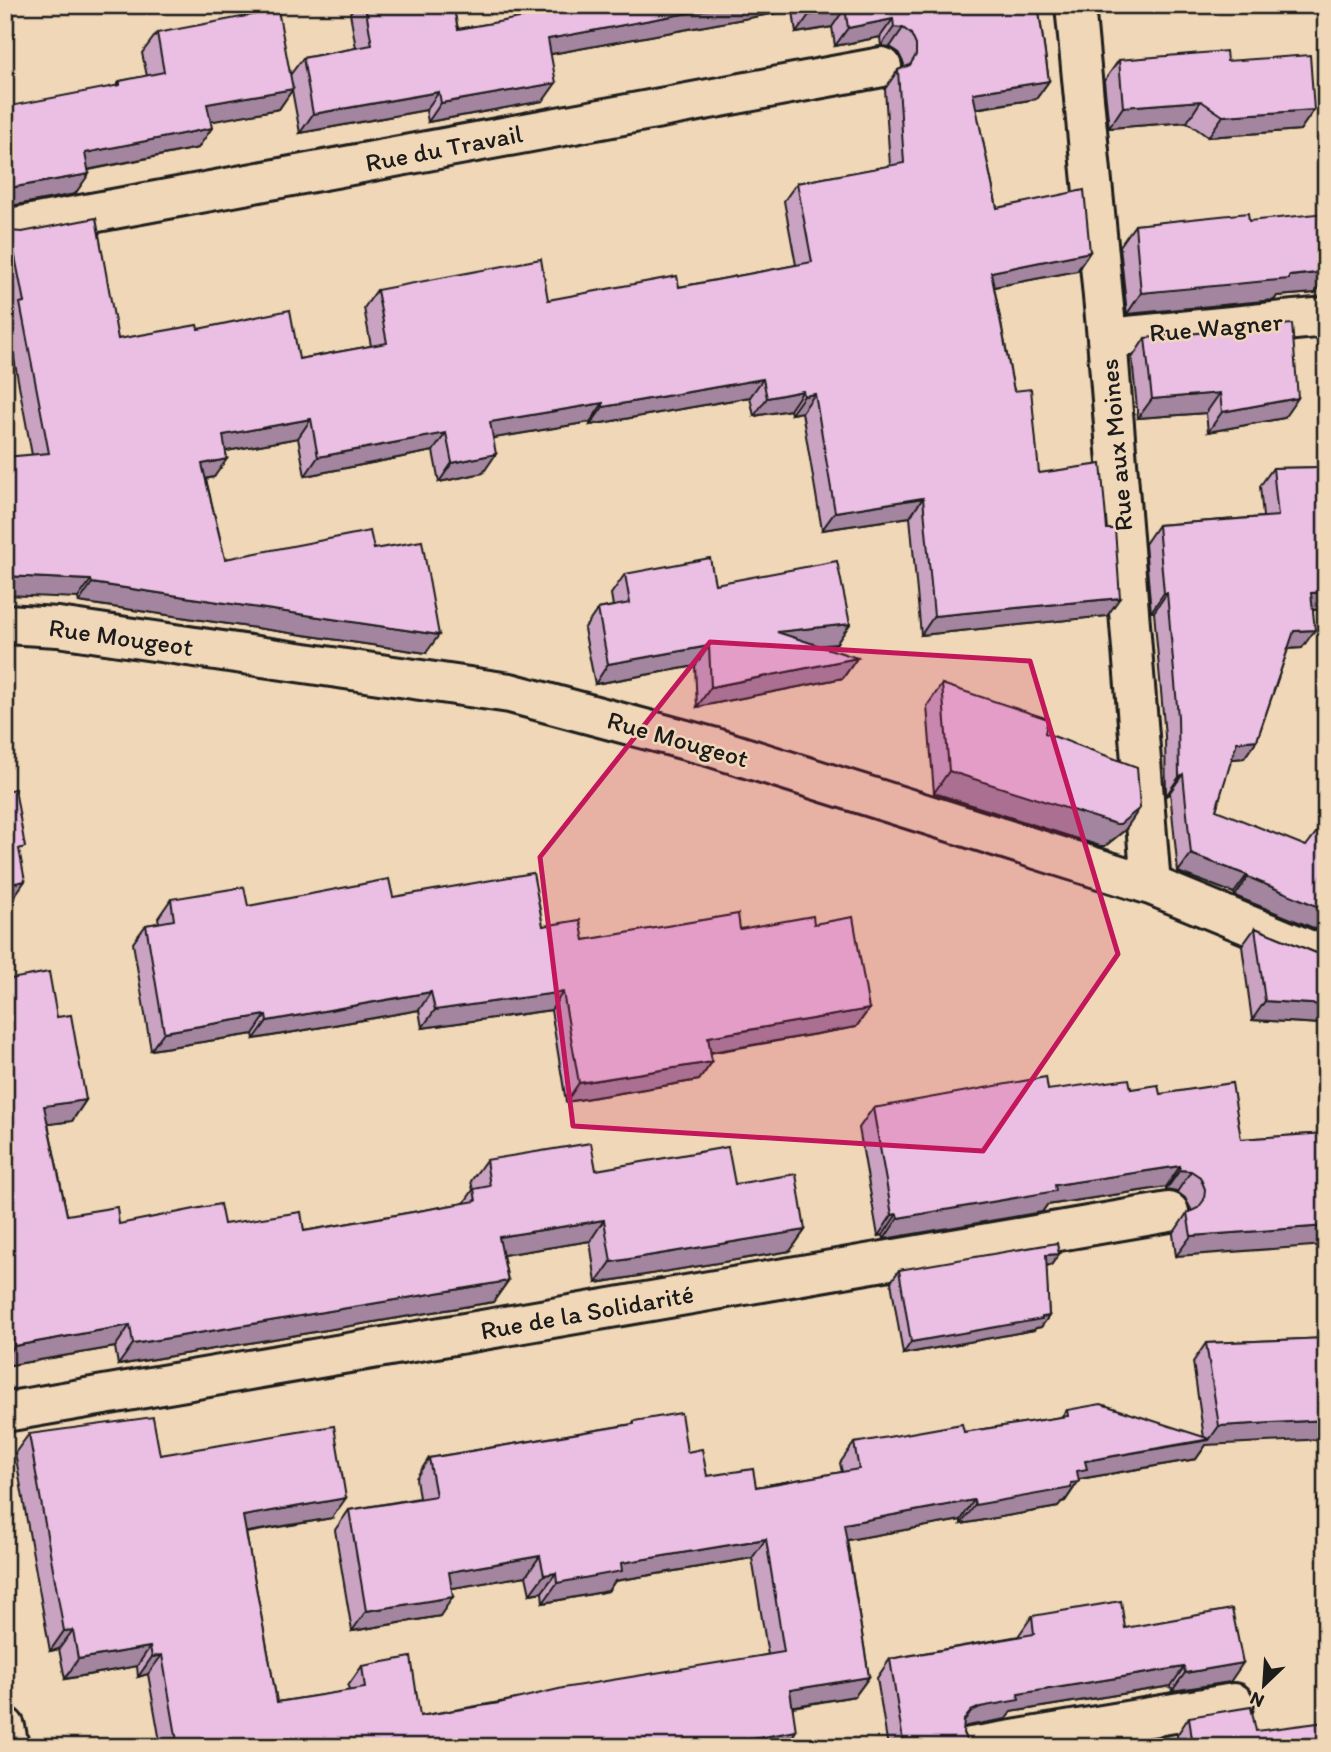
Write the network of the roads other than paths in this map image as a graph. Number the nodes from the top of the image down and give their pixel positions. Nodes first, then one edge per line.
1 (1075, 5) edge
2 (882, 67) dead end
3 (5, 229) edge
4 (1326, 317) edge
5 (1107, 338) junction
6 (5, 624) edge
7 (1151, 885) junction
8 (1326, 957) edge
9 (1169, 1212) dead end
10 (5, 1412) edge
11 (1234, 1703) dead end
12 (5, 1727) edge
13 (9, 1747) edge
14 (971, 1747) edge

1 - 5 street, Rue aux Moines
2 - 3 street, Rue du Travail
4 - 5 street, Rue Wagner
5 - 7 street, Rue aux Moines
6 - 7 street, Rue Mougeot
7 - 8 street, Rue Mougeot
9 - 10 street, Rue de la Solidarité
11 - 14 street
12 - 13 street

